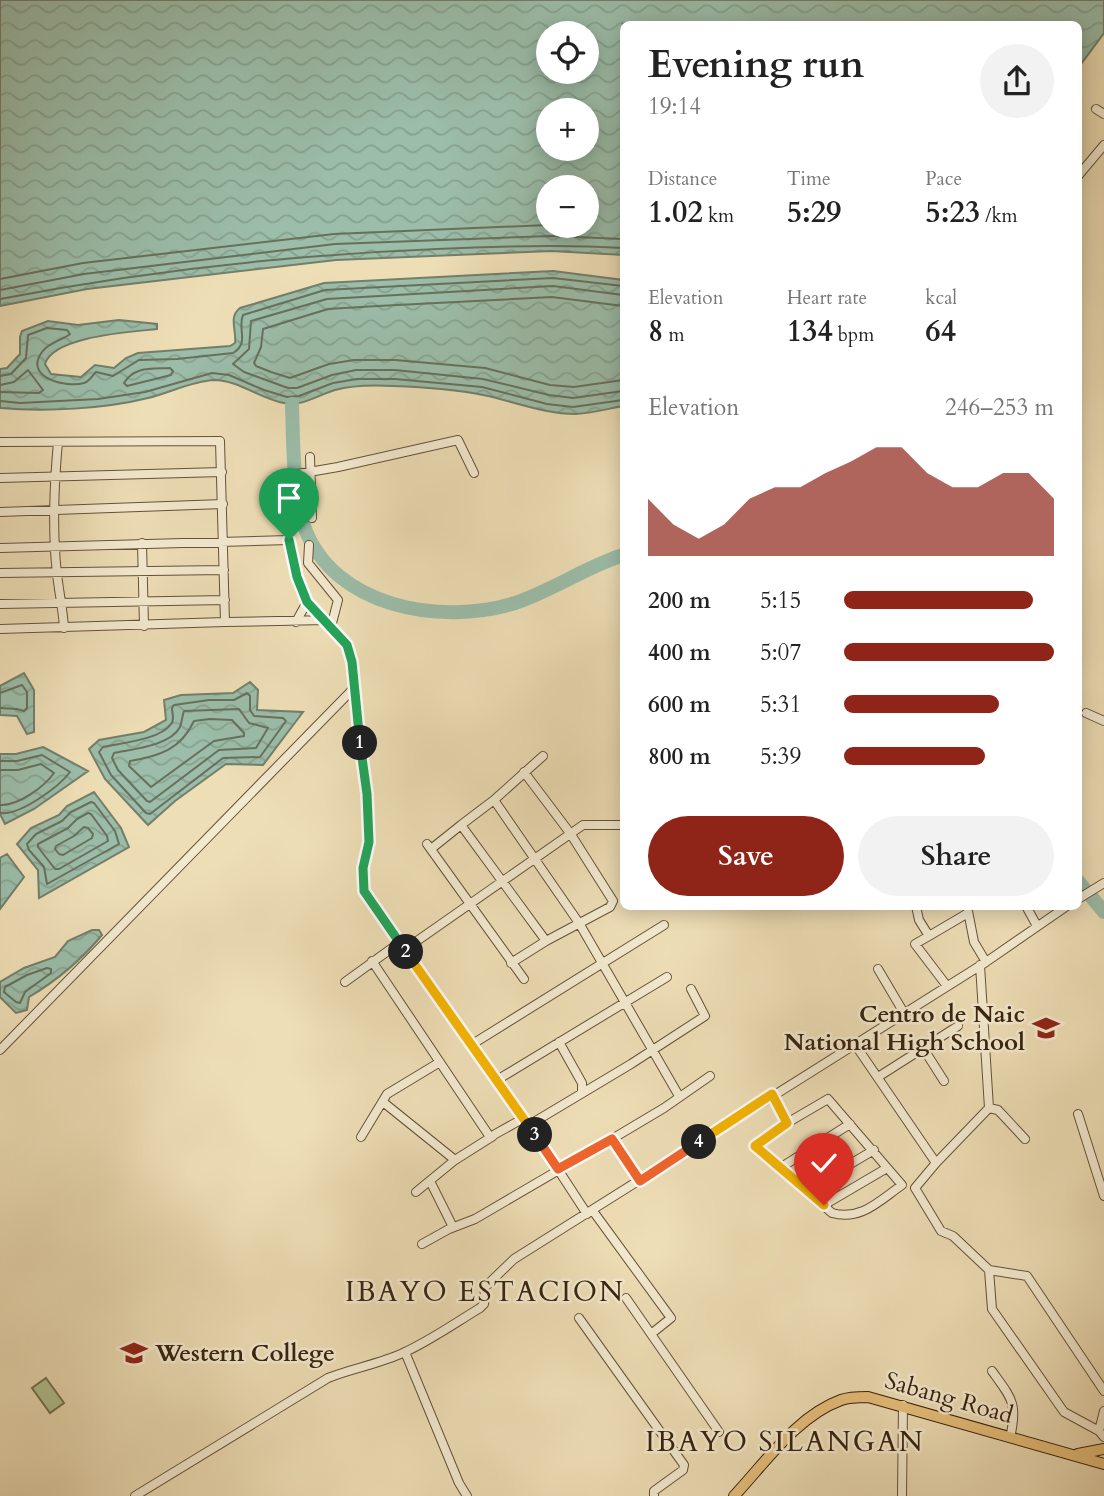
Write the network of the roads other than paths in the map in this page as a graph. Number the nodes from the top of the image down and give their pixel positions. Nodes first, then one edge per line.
1 (1104, 145) edge
2 (1082, 171) edge
3 (0, 442) edge
4 (58, 442) junction
5 (310, 457) dead end
6 (222, 472) junction
7 (308, 472) junction
8 (474, 473) dead end
9 (55, 477) junction
10 (0, 478) edge
11 (223, 504) junction
12 (55, 511) junction
13 (0, 512) edge
14 (313, 518) dead end
15 (289, 540) junction
16 (223, 542) junction
17 (142, 543) junction
18 (309, 545) dead end
19 (56, 547) junction
20 (0, 548) edge
21 (224, 570) junction
22 (0, 573) edge
23 (144, 573) junction
24 (57, 574) junction
25 (225, 600) junction
26 (307, 602) junction
27 (145, 603) junction
28 (0, 604) edge
29 (63, 604) junction
30 (225, 622) junction
31 (296, 622) junction
32 (328, 624) junction
33 (144, 626) junction
34 (64, 628) junction
35 (0, 629) edge
36 (354, 688) junction
37 (1086, 713) dead end
38 (1104, 722) edge
39 (543, 756) dead end
40 (524, 772) junction
41 (494, 800) junction
42 (461, 825) junction
43 (620, 825) edge
44 (570, 833) junction
45 (533, 858) junction
46 (502, 880) junction
47 (1101, 885) edge
48 (1082, 897) edge
49 (469, 904) junction
50 (917, 910) edge
51 (967, 910) edge
52 (1028, 910) edge
53 (1061, 910) edge
54 (579, 923) junction
55 (664, 925) dead end
56 (1037, 926) junction
57 (929, 936) junction
58 (546, 941) junction
59 (401, 946) junction
60 (372, 961) junction
61 (511, 963) junction
62 (602, 963) junction
63 (983, 963) junction
64 (878, 970) dead end
65 (667, 977) dead end
66 (524, 979) dead end
67 (345, 982) dead end
68 (947, 986) junction
69 (691, 989) dead end
70 (625, 1002) junction
71 (904, 1013) junction
72 (958, 1026) dead end
73 (559, 1042) junction
74 (854, 1043) junction
75 (471, 1045) junction
76 (923, 1048) junction
77 (0, 1050) edge
78 (652, 1050) junction
79 (440, 1062) junction
80 (710, 1076) dead end
81 (878, 1077) junction
82 (497, 1080) junction
83 (944, 1081) dead end
84 (582, 1093) junction
85 (772, 1094) junction
86 (679, 1096) junction
87 (383, 1102) junction
88 (989, 1108) junction
89 (1079, 1114) dead end
90 (526, 1122) junction
91 (787, 1123) junction
92 (850, 1124) junction
93 (494, 1136) junction
94 (361, 1137) dead end
95 (612, 1139) junction
96 (1025, 1139) dead end
97 (873, 1150) junction
98 (455, 1160) junction
99 (936, 1163) junction
100 (780, 1168) junction
101 (887, 1168) junction
102 (558, 1169) junction
103 (430, 1181) junction
104 (640, 1181) junction
105 (902, 1185) junction
106 (915, 1188) junction
107 (806, 1190) junction
108 (416, 1192) dead end
109 (1104, 1196) edge
110 (824, 1205) junction
111 (590, 1212) junction
112 (453, 1227) junction
113 (422, 1244) dead end
114 (989, 1270) junction
115 (626, 1298) dead end
116 (579, 1318) dead end
117 (651, 1334) junction
118 (405, 1352) junction
119 (992, 1371) dead end
120 (1104, 1391) edge
121 (903, 1405) junction
122 (1104, 1411) edge
123 (719, 1432) dead end
124 (1101, 1434) edge
125 (1010, 1438) junction
126 (1104, 1449) edge
127 (1067, 1453) junction
128 (1104, 1464) edge
129 (135, 1496) edge
130 (467, 1496) edge
131 (654, 1496) edge
132 (734, 1496) edge
133 (902, 1496) edge

1 - 2 street
3 - 4 street
4 - 6 street
4 - 9 street
5 - 7 street
6 - 9 street
6 - 11 street
7 - 8 street
7 - 14 street
7 - 15 street
9 - 10 street
9 - 12 street
11 - 12 street
11 - 16 street
12 - 13 street
12 - 19 street
15 - 16 street
15 - 26 street
16 - 17 street
16 - 21 street
17 - 19 street
17 - 23 street
18 - 32 street
19 - 20 street
19 - 24 street
21 - 23 street
21 - 25 street
22 - 24 street
23 - 24 street
23 - 27 street
24 - 29 street
25 - 27 street
25 - 30 street
26 - 31 street
26 - 32 street
27 - 29 street
27 - 33 street
28 - 29 street
29 - 34 street
30 - 31 street
30 - 33 street
31 - 32 street
32 - 36 street
33 - 34 street
34 - 35 street
36 - 59 street
36 - 77 street
37 - 38 street
39 - 40 street
40 - 41 street
40 - 44 street
41 - 42 street
41 - 45 street
42 - 46 street
42 - 49 street
43 - 44 street
44 - 45 street
44 - 54 street
45 - 46 street
45 - 54 street
46 - 49 street
46 - 58 street
47 - 48 street
49 - 59 street
49 - 61 street
50 - 57 street
51 - 57 street
51 - 63 street
52 - 56 street
53 - 56 street
54 - 58 street
54 - 62 street
55 - 62 street
56 - 63 street
57 - 68 street
58 - 61 street
59 - 60 street
59 - 75 street
60 - 67 street
60 - 79 street
61 - 66 street
62 - 70 street
62 - 75 street
63 - 68 street
63 - 88 street
64 - 71 street
65 - 70 street
68 - 71 street
69 - 78 street
70 - 73 street
70 - 78 street
71 - 74 street
72 - 76 street
73 - 82 street
73 - 84 street
74 - 81 street
74 - 85 street
75 - 82 street
76 - 81 street
76 - 83 street
78 - 84 street
78 - 86 street
79 - 87 street
79 - 93 street
80 - 86 street
81 - 99 street
82 - 90 street
84 - 90 street
85 - 91 street
85 - 104 street
86 - 95 street
87 - 94 street
87 - 98 street
88 - 96 street
88 - 99 street
89 - 109 street
90 - 93 street
90 - 102 street
91 - 92 street
91 - 100 street
92 - 97 street
92 - 100 street
93 - 98 street
95 - 102 street
95 - 104 street
97 - 101 street
97 - 107 street
98 - 103 street
99 - 106 street
100 - 107 street
101 - 105 street
101 - 110 street
102 - 111 street
102 - 112 street
103 - 108 street
103 - 112 street
104 - 111 street
105 - 106 street
105 - 110 street
106 - 114 street
107 - 110 street
111 - 117 street
111 - 118 street
112 - 113 street
114 - 120 street
114 - 124 street
115 - 117 street
116 - 131 street
117 - 123 street
118 - 129 street
118 - 130 street
119 - 125 street
121 - 125 main road, Sabang Road
121 - 132 main road, Sabang Road
121 - 133 street
122 - 124 street
125 - 127 main road, Sabang Road
126 - 127 main road
127 - 128 main road, Sabang Road

